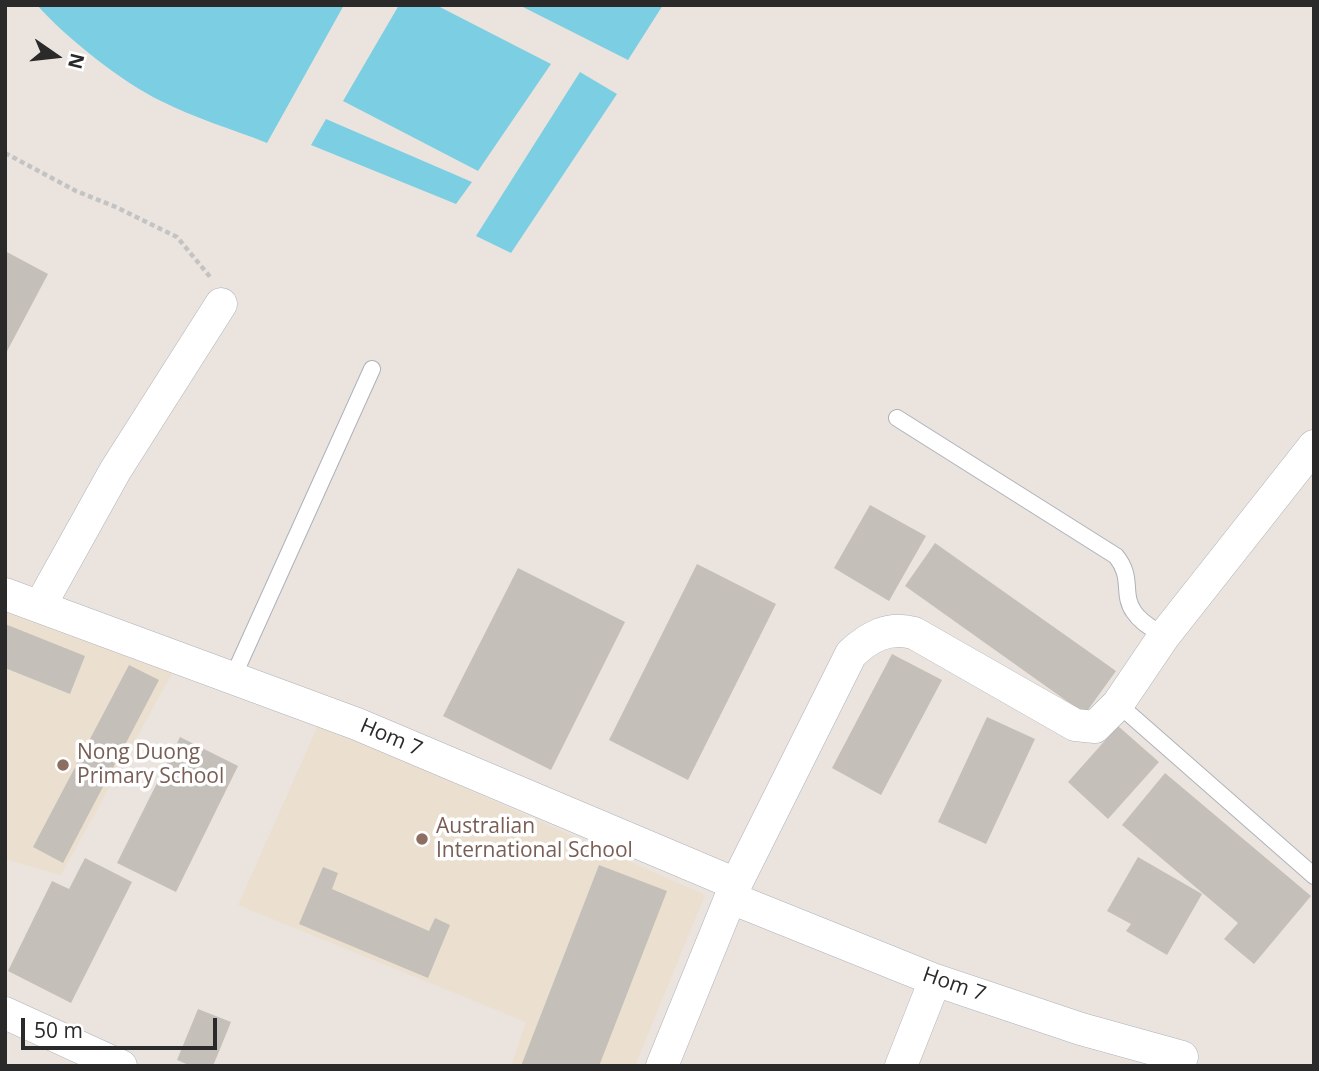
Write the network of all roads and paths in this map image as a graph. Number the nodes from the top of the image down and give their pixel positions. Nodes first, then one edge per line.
1 (5, 153) edge
2 (221, 304) joint
3 (372, 369) dead end
4 (897, 418) dead end
5 (1314, 446) edge
6 (5, 594) edge
7 (40, 606) junction
8 (1164, 636) junction
9 (233, 677) junction
10 (1118, 704) junction
11 (1314, 876) edge
12 (733, 891) junction
13 (935, 980) junction
14 (5, 1013) edge
15 (1182, 1057) dead end
16 (121, 1066) edge
17 (662, 1066) edge
18 (901, 1066) edge

1 - 2 path
2 - 7 street
3 - 9 lane
4 - 8 lane
5 - 8 street
6 - 7 street, Hom 7
7 - 9 street, Hom 7
8 - 10 street
9 - 12 street, Hom 7
10 - 11 lane
10 - 12 street
12 - 13 street, Hom 7
12 - 17 street
13 - 15 street, Hom 7
13 - 18 street
14 - 16 street

